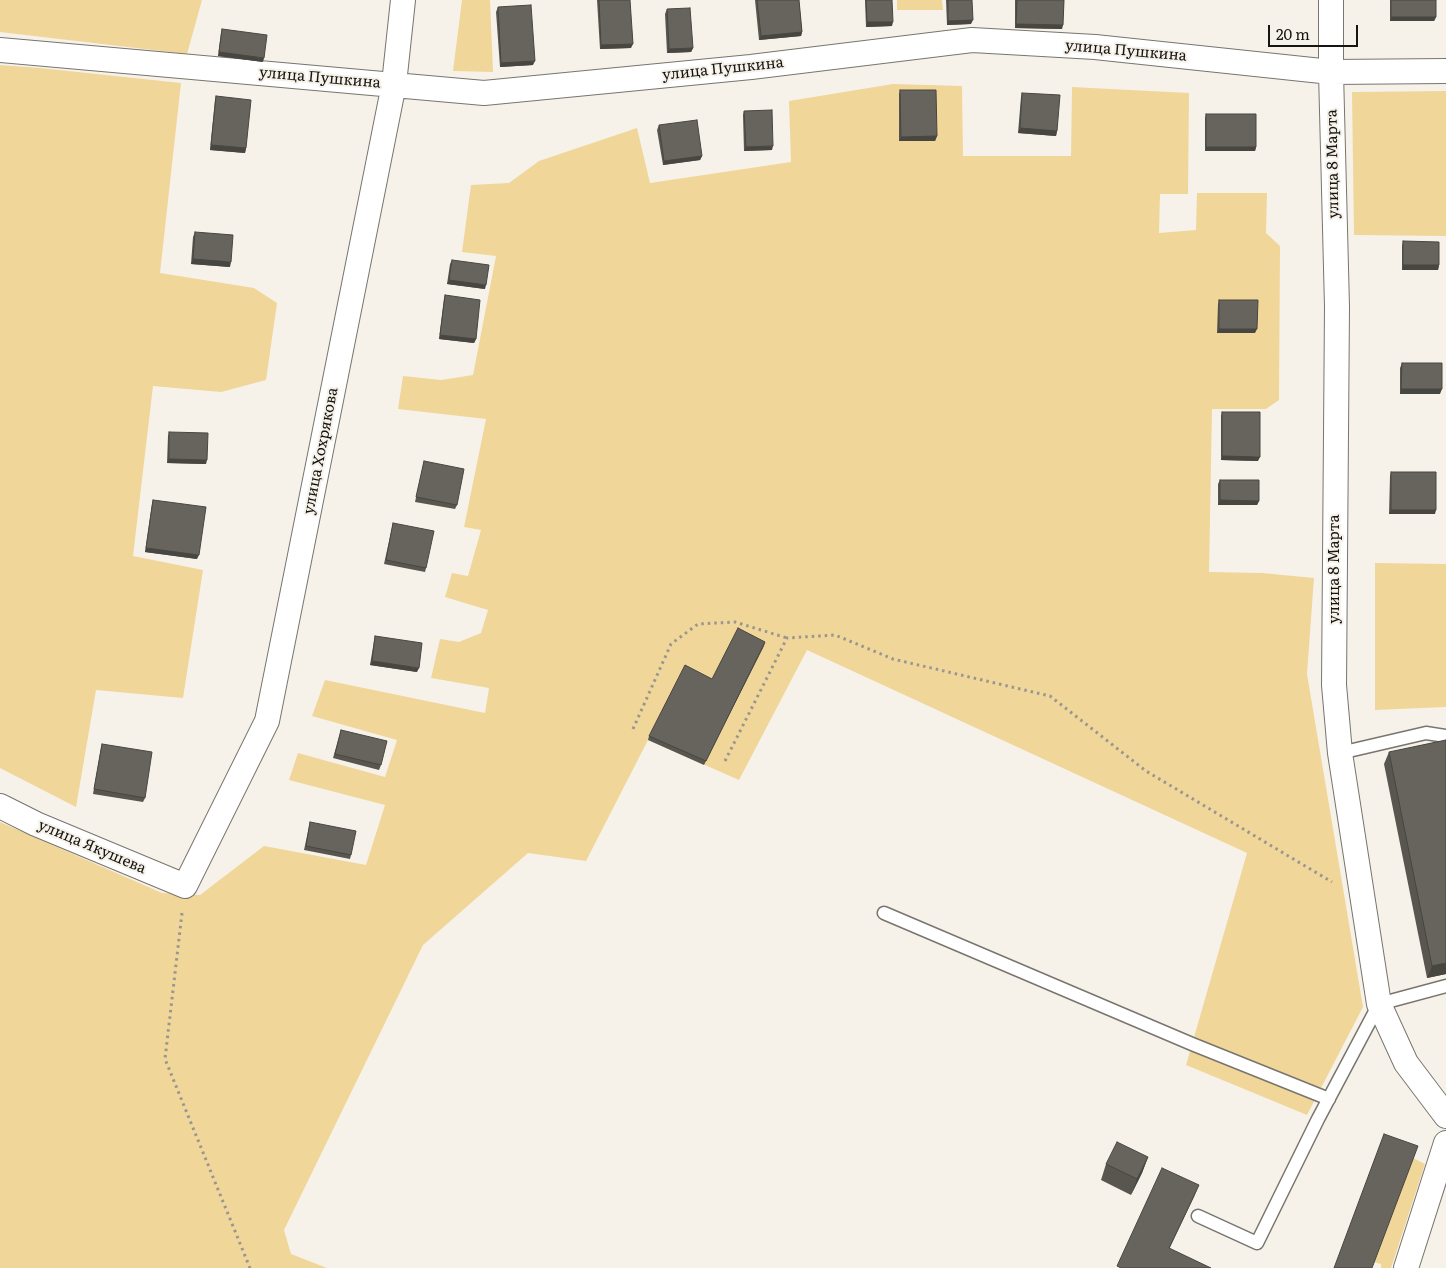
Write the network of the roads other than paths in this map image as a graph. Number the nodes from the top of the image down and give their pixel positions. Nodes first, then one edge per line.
1 (403, 0) edge
2 (1331, 0) edge
3 (0, 50) edge
4 (1446, 71) edge
5 (1331, 72) junction
6 (394, 84) junction
7 (1446, 736) edge
8 (1340, 753) junction
9 (0, 806) edge
10 (185, 886) joint
11 (884, 913) dead end
12 (1446, 986) edge
13 (1379, 1004) junction
14 (1329, 1099) junction
15 (1446, 1116) edge
16 (1446, 1143) edge
17 (1198, 1216) dead end
18 (1406, 1268) edge

1 - 6 street, улица Хохрякова
2 - 5 street, улица 8 Марта
3 - 6 street, улица Пушкина
4 - 5 street, улица Пушкина
5 - 6 street, улица Пушкина
5 - 8 street, улица 8 Марта
6 - 10 street, улица Хохрякова
7 - 8 lane
8 - 13 street, улица 8 Марта
9 - 10 street, улица Якушева
11 - 14 lane
12 - 13 lane
13 - 14 lane
13 - 15 street, улица 8 Марта
14 - 17 lane
16 - 18 street

